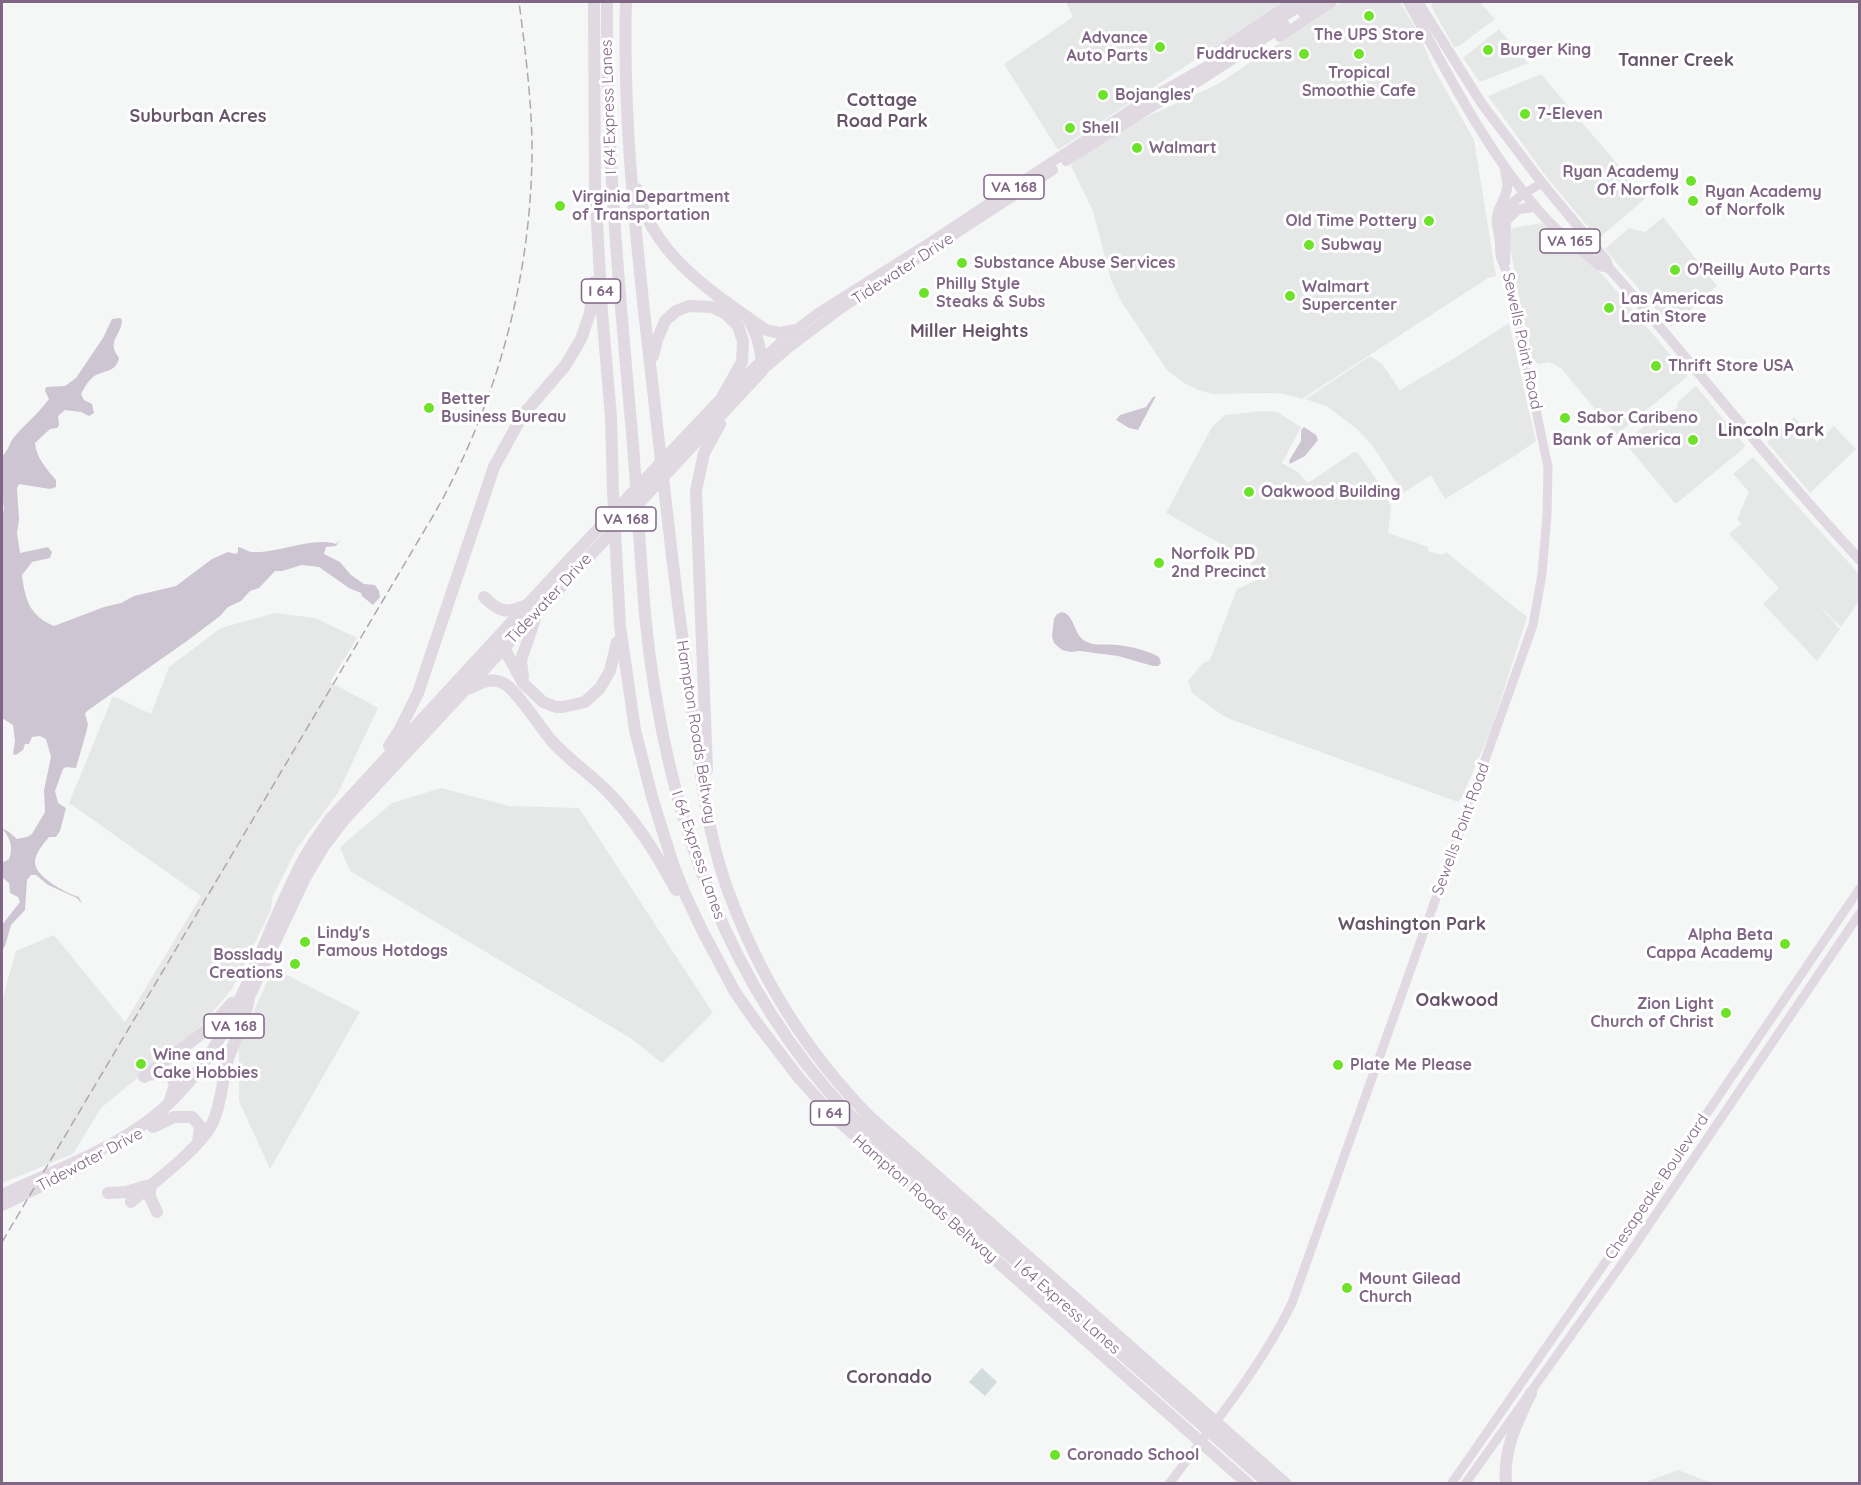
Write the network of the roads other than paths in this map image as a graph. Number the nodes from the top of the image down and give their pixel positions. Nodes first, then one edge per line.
1 (594, 2) edge
2 (607, 2) edge
3 (626, 2) edge
4 (1292, 2) edge
5 (1308, 2) edge
6 (1320, 2) edge
7 (1332, 2) edge
8 (1408, 2) edge
9 (1418, 2) edge
10 (1203, 68) junction
11 (593, 89) junction
12 (1167, 99) junction
13 (627, 118) junction
14 (1505, 166) junction
15 (1542, 183) junction
16 (1525, 193) junction
17 (1535, 207) junction
18 (1499, 235) junction
19 (1505, 263) junction
20 (1609, 268) junction
21 (747, 317) junction
22 (796, 330) junction
23 (762, 365) junction
24 (651, 369) junction
25 (746, 388) junction
26 (722, 399) junction
27 (1860, 560) edge
28 (484, 597) dead end
29 (537, 604) junction
30 (620, 626) junction
31 (501, 643) junction
32 (526, 687) junction
33 (457, 697) junction
34 (529, 712) junction
35 (363, 782) junction
36 (711, 831) junction
37 (1860, 888) edge
38 (1860, 913) edge
39 (735, 992) junction
40 (245, 996) junction
41 (167, 1105) junction
42 (153, 1127) junction
43 (191, 1150) junction
44 (104, 1151) junction
45 (150, 1185) junction
46 (108, 1193) dead end
47 (2, 1195) edge
48 (131, 1202) dead end
49 (2, 1205) edge
50 (157, 1212) dead end
51 (1531, 1393) junction
52 (1196, 1420) junction
53 (1225, 1437) junction
54 (1213, 1453) junction
55 (1168, 1484) edge
56 (1234, 1484) edge
57 (1248, 1484) edge
58 (1269, 1484) edge
59 (1286, 1484) edge
60 (1451, 1484) edge
61 (1465, 1484) edge
62 (1506, 1484) edge

1 - 11 highway, Hampton Roads Beltway / I 64
2 - 52 highway, I 64 Express Lanes
3 - 13 highway, Hampton Roads Beltway / I 64
4 - 10 main road
5 - 10 main road, Tidewater Drive / VA 168
6 - 12 main road, Tidewater Drive / VA 168
7 - 12 main road
8 - 14 main road, VA 165
9 - 15 main road, VA 165
10 - 22 main road, Tidewater Drive / VA 168
11 - 30 highway, Hampton Roads Beltway / I 64
11 - 35 highway
12 - 23 main road, Tidewater Drive / VA 168
13 - 21 highway
13 - 24 highway, Hampton Roads Beltway / I 64
14 - 16 main road, VA 165
14 - 18 main road
15 - 16 main road, Sewells Point Road
15 - 20 main road, VA 165
16 - 17 main road, VA 165
16 - 18 main road, Sewells Point Road
17 - 19 main road
17 - 20 main road, VA 165
18 - 19 main road, Sewells Point Road
19 - 55 main road, Sewells Point Road
20 - 27 main road, VA 165
21 - 22 highway
21 - 23 highway
22 - 23 main road, Tidewater Drive / VA 168
23 - 25 highway, Tidewater Drive / VA 168
23 - 26 main road, Tidewater Drive / VA 168
24 - 26 highway
24 - 36 highway, Hampton Roads Beltway / I 64
25 - 29 highway, Tidewater Drive / VA 168
25 - 36 highway
26 - 29 highway, Tidewater Drive / VA 168
28 - 29 highway
29 - 31 highway, Tidewater Drive / VA 168
29 - 32 highway
30 - 32 highway
30 - 39 highway, Hampton Roads Beltway / I 64
31 - 32 highway
31 - 33 highway, Tidewater Drive / VA 168
31 - 34 highway
31 - 35 highway, Tidewater Drive / VA 168
33 - 34 highway
33 - 40 highway, Tidewater Drive / VA 168
34 - 39 highway
35 - 40 highway, Tidewater Drive / VA 168
36 - 52 highway, Hampton Roads Beltway / I 64
37 - 60 main road, Chesapeake Boulevard
38 - 51 main road, Chesapeake Boulevard
39 - 52 highway, Hampton Roads Beltway / I 64
40 - 41 highway, Tidewater Drive / VA 168
40 - 41 highway
40 - 42 highway, Tidewater Drive / VA 168
40 - 43 highway
41 - 44 highway, Tidewater Drive / VA 168
42 - 43 highway
42 - 44 highway, Tidewater Drive / VA 168
43 - 45 highway
44 - 47 highway, Tidewater Drive / VA 168
44 - 49 highway, Tidewater Drive / VA 168
45 - 46 highway
45 - 48 highway
45 - 50 highway
51 - 61 main road, Chesapeake Boulevard
51 - 62 highway
52 - 53 highway, I 64 Express Lanes
52 - 54 highway, Hampton Roads Beltway / I 64
53 - 58 highway, I 64 Express Lanes
53 - 59 highway
54 - 56 highway
54 - 57 highway, Hampton Roads Beltway / I 64

